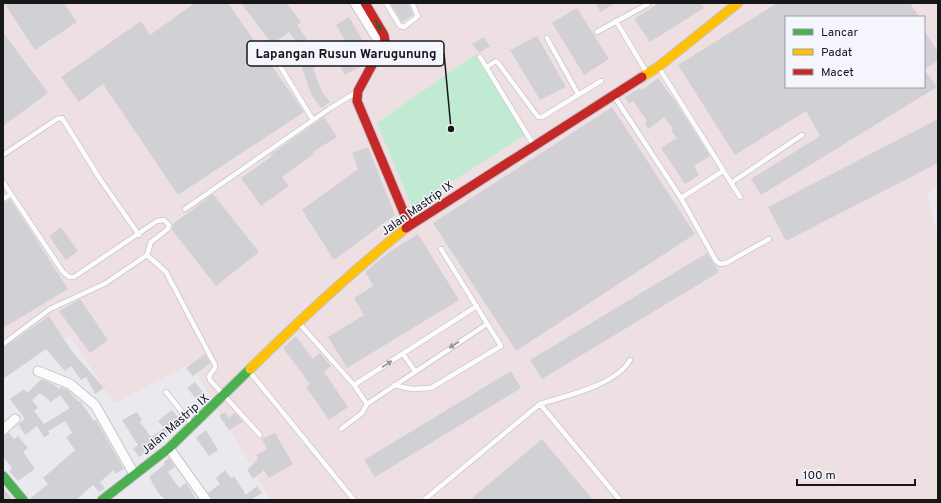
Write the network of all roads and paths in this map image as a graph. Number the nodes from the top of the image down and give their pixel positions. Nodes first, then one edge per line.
1 (355, 3) edge
2 (365, 3) edge
3 (412, 3) edge
4 (738, 3) edge
5 (388, 4) edge
6 (648, 4) edge
7 (616, 21) junction
8 (597, 32) dead end
9 (547, 38) dead end
10 (383, 48) junction
11 (272, 53) dead end
12 (480, 57) dead end
13 (487, 67) junction
14 (658, 67) junction
15 (647, 74) junction
16 (601, 81) dead end
17 (358, 91) junction
18 (578, 94) junction
19 (614, 96) junction
20 (312, 120) junction
21 (802, 135) dead end
22 (534, 146) junction
23 (3, 155) edge
24 (723, 171) junction
25 (3, 182) edge
26 (731, 183) junction
27 (11, 194) junction
28 (740, 197) dead end
29 (681, 198) junction
30 (3, 199) edge
31 (185, 209) dead end
32 (410, 225) junction
33 (139, 235) junction
34 (769, 239) dead end
35 (441, 249) dead end
36 (147, 255) junction
37 (477, 306) junction
38 (298, 322) junction
39 (487, 324) junction
40 (3, 344) edge
41 (403, 354) junction
42 (630, 360) dead end
43 (38, 371) dead end
44 (249, 371) junction
45 (415, 371) junction
46 (354, 385) junction
47 (394, 385) junction
48 (166, 392) dead end
49 (224, 396) junction
50 (367, 404) junction
51 (540, 404) junction
52 (15, 419) dead end
53 (193, 426) junction
54 (341, 429) dead end
55 (3, 430) edge
56 (260, 435) dead end
57 (169, 448) junction
58 (134, 474) junction
59 (3, 476) edge
60 (22, 500) edge
61 (102, 500) edge
62 (206, 500) edge
63 (354, 500) edge
64 (424, 500) edge
65 (620, 500) edge

1 - 10 street
2 -> 10 street
3 - 5 lane
4 - 14 street, Jalan Mastrip IX
6 - 7 lane
7 - 8 lane
7 - 15 lane
9 - 18 lane
10 - 17 street
11 - 20 lane
12 - 13 lane
13 - 18 lane
13 - 22 lane
14 - 15 street, Jalan Mastrip IX
14 - 24 lane
15 - 19 street, Jalan Mastrip IX
16 - 18 lane
17 - 20 lane
17 - 32 street
19 - 22 street, Jalan Mastrip IX
19 - 29 lane
20 - 31 lane
21 - 26 lane
22 - 32 street, Jalan Mastrip IX
23 - 33 lane
24 - 26 lane
24 - 29 lane
25 - 27 lane
26 - 28 lane
27 - 30 lane
27 - 33 lane
29 - 34 lane
32 - 38 street, Jalan Mastrip IX
33 - 36 lane
35 - 37 lane
36 - 40 lane
36 - 49 lane
37 - 39 lane
37 - 41 lane
38 - 44 street, Jalan Mastrip IX
38 - 46 lane
39 -> 45 lane
39 - 47 lane
41 - 45 lane
46 -> 41 lane
42 - 51 lane
43 - 58 street
44 - 49 street, Jalan Mastrip IX
44 - 63 lane
45 - 47 lane
46 - 50 lane
47 - 50 lane
48 - 53 lane
49 - 53 street, Jalan Mastrip IX
49 - 56 lane
50 - 54 lane
51 - 64 lane
51 - 65 lane
52 - 55 street
53 - 57 street, Jalan Mastrip IX
57 - 58 street, Jalan Mastrip IX
57 - 62 street
58 - 61 street, Jalan Mastrip IX
59 - 60 street

